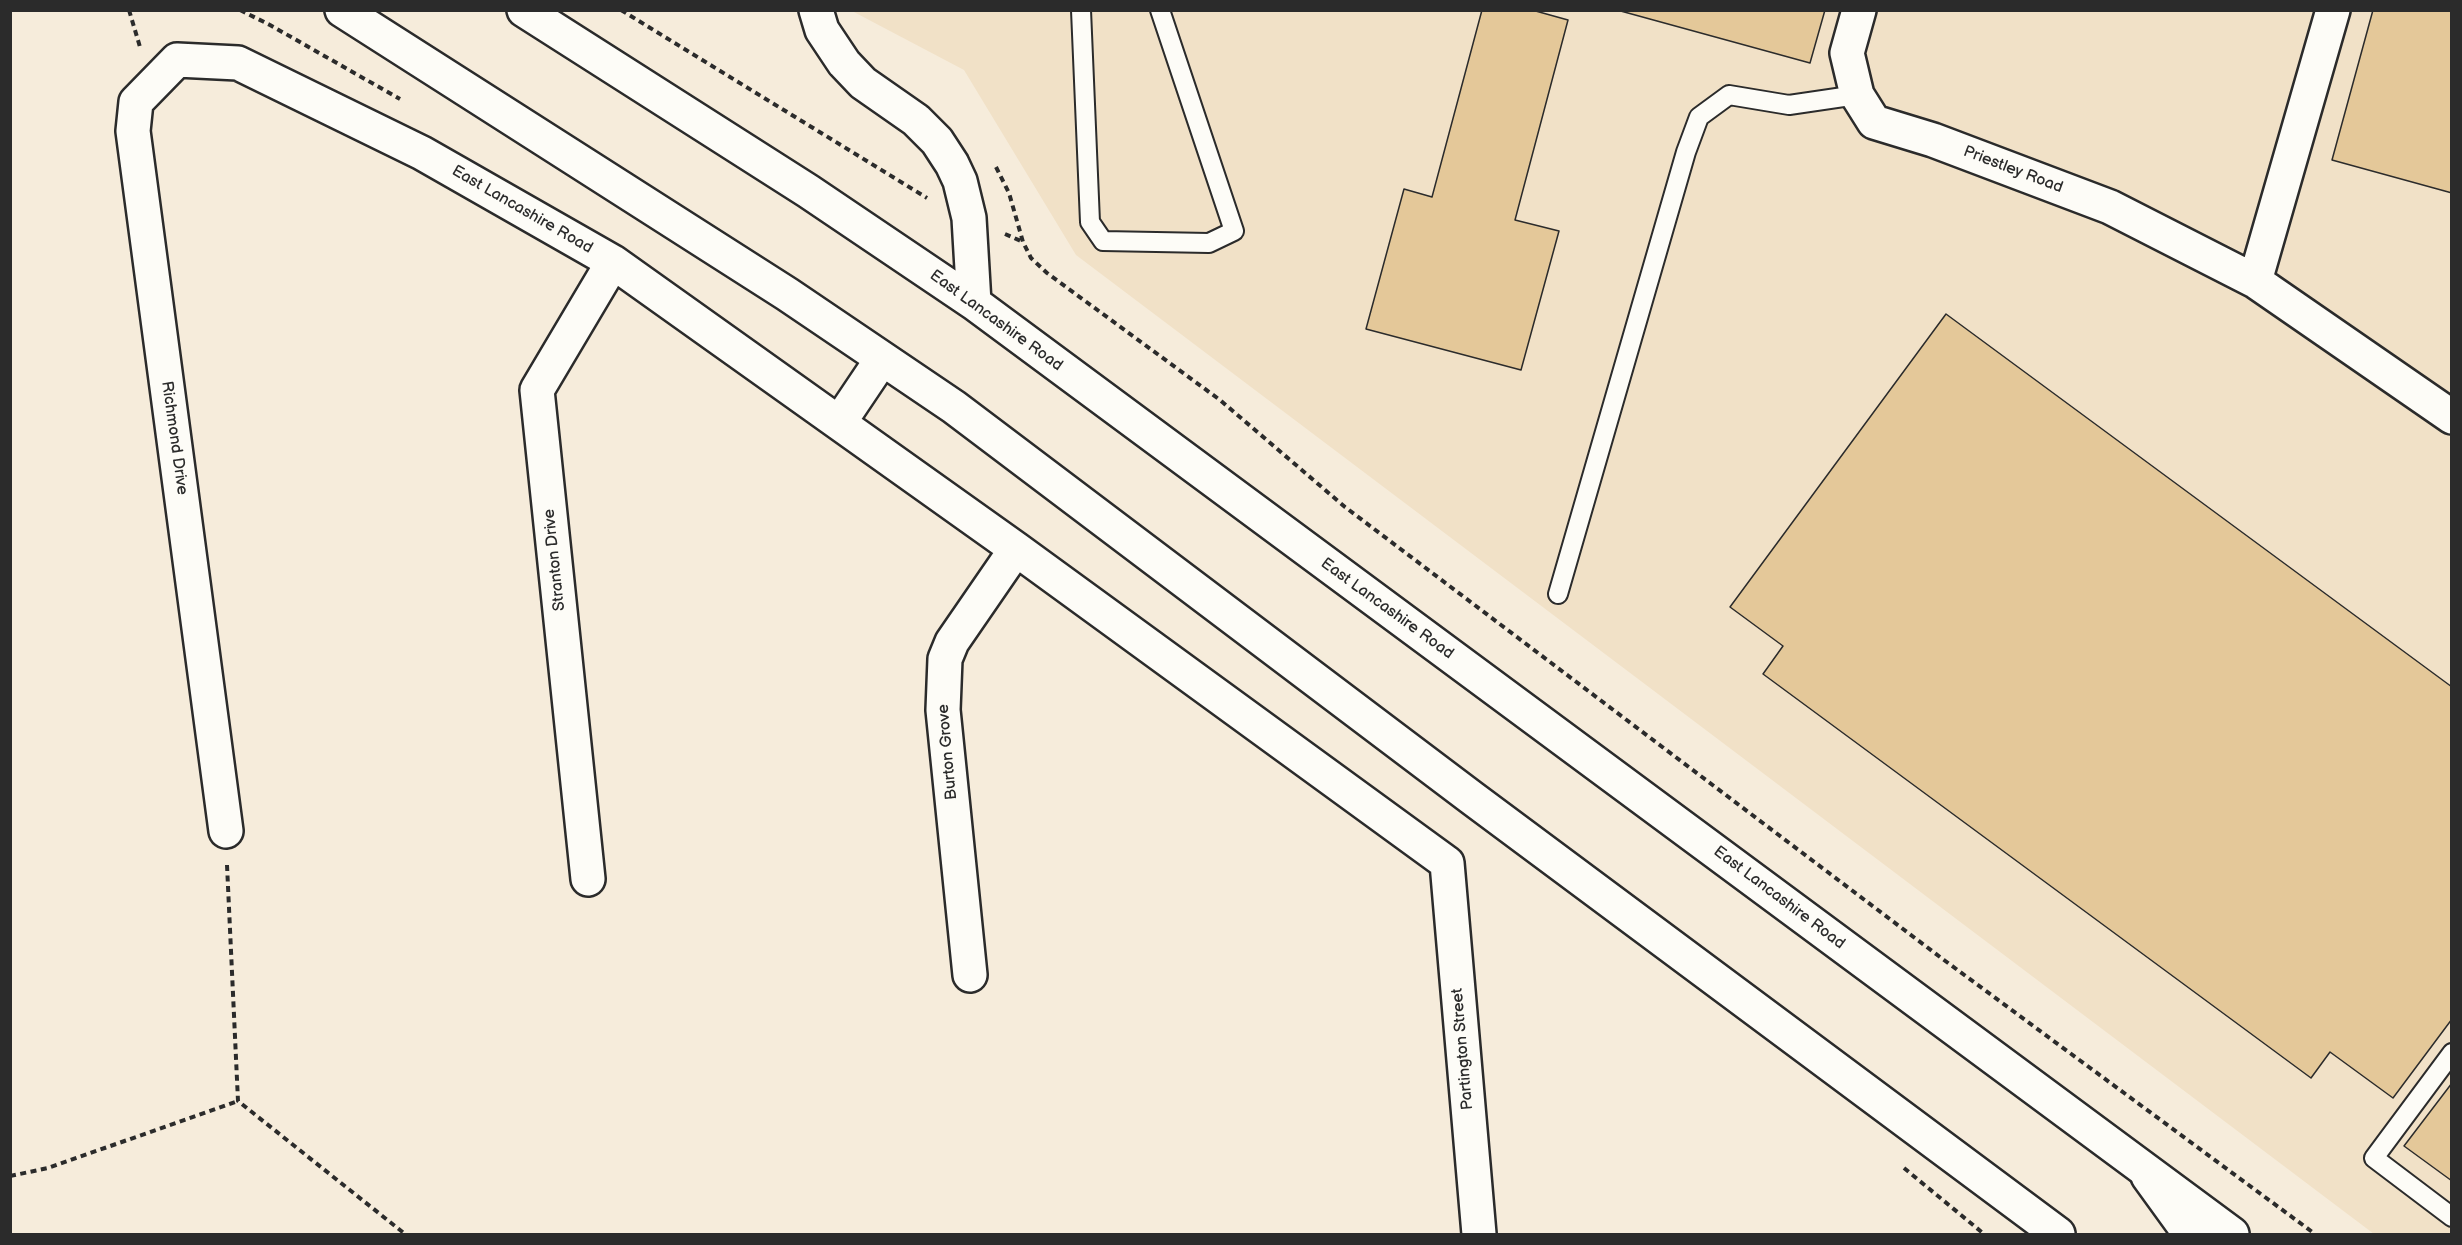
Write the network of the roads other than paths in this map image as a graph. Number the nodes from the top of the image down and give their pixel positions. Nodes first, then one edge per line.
1 (524, 10) edge
2 (816, 10) edge
3 (1081, 10) edge
4 (1160, 10) edge
5 (1859, 10) edge
6 (2332, 10) edge
7 (348, 15) edge
8 (177, 60) joint
9 (1857, 95) junction
10 (613, 262) junction
11 (2255, 281) junction
12 (974, 303) junction
13 (882, 359) junction
14 (2451, 417) edge
15 (838, 423) junction
16 (1016, 549) junction
17 (1558, 594) dead end
18 (226, 831) road end
19 (1447, 863) joint
20 (588, 879) dead end
21 (970, 975) dead end
22 (2451, 1053) edge
23 (2142, 1167) junction
24 (2451, 1217) edge
25 (1479, 1234) edge
26 (2058, 1234) edge
27 (2190, 1234) edge
28 (2232, 1234) edge

1 - 12 main road, East Lancashire Road
2 - 12 main road
3 - 4 lane
5 - 9 main road, Priestley Road
6 - 11 main road
7 - 13 main road
8 - 10 main road, East Lancashire Road
8 - 18 main road, Richmond Drive
9 - 11 main road, Priestley Road
9 - 17 lane
10 - 15 main road, East Lancashire Road
10 - 20 main road, Stranton Drive
11 - 14 main road, Priestley Road
12 - 23 main road, East Lancashire Road
13 - 15 main road
13 - 26 main road
15 - 16 main road, East Lancashire Road
16 - 19 main road, East Lancashire Road
16 - 21 main road, Burton Grove
19 - 25 main road, Partington Street
22 - 24 lane
23 - 27 main road
23 - 28 main road, East Lancashire Road

